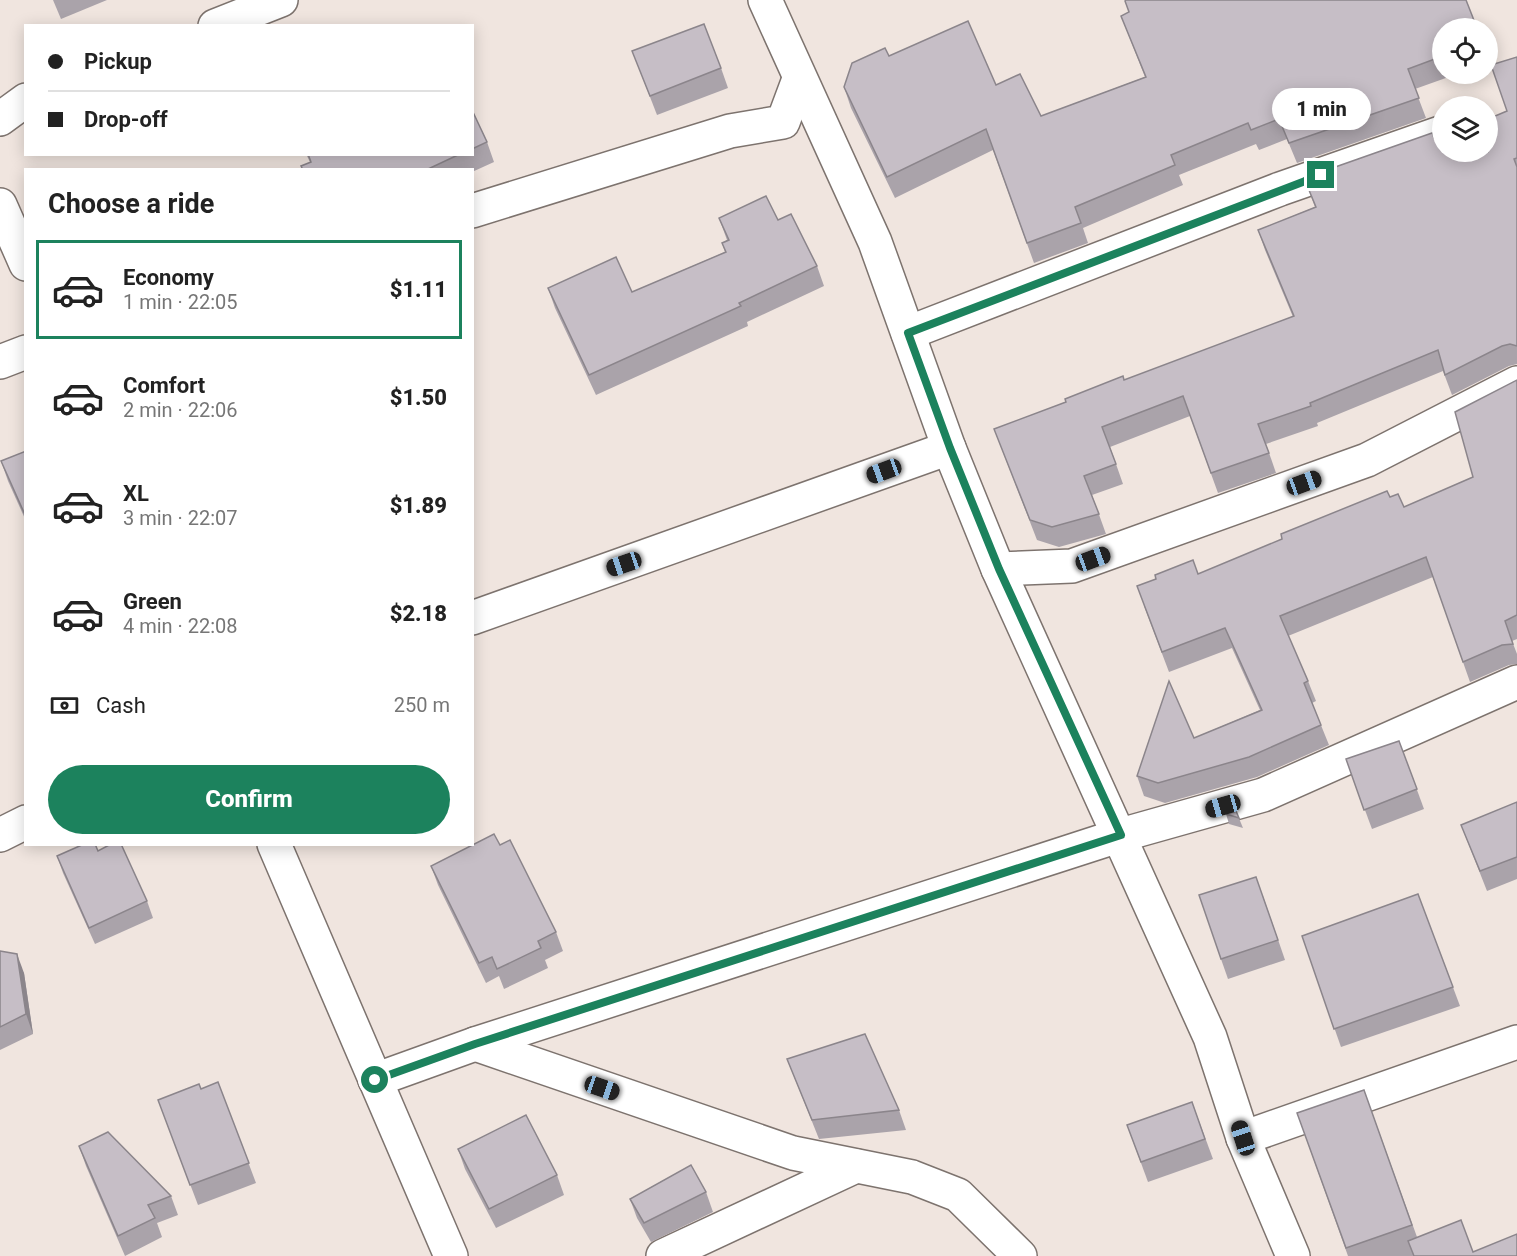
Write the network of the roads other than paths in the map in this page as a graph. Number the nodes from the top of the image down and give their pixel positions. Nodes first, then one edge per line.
1 (281, 0) edge
2 (765, 0) edge
3 (220, 24) edge
4 (799, 79) junction
5 (24, 101) edge
6 (0, 119) edge
7 (1432, 136) edge
8 (0, 205) edge
9 (474, 210) edge
10 (24, 259) edge
11 (908, 333) junction
12 (24, 353) edge
13 (0, 362) edge
14 (1517, 383) edge
15 (950, 448) junction
16 (999, 569) junction
17 (474, 617) edge
18 (1517, 682) edge
19 (24, 823) edge
20 (0, 835) edge
21 (1121, 835) junction
22 (275, 846) edge
23 (1517, 1042) edge
24 (475, 1044) junction
25 (375, 1080) junction
26 (1243, 1138) junction
27 (856, 1166) junction
28 (451, 1256) edge
29 (663, 1256) edge
30 (1020, 1256) edge
31 (1293, 1256) edge

1 - 3 street
2 - 4 street
4 - 9 street
4 - 11 street
5 - 6 street
7 - 11 street
8 - 10 street
11 - 15 street
12 - 13 street
14 - 16 street
15 - 16 street
15 - 17 street
16 - 21 street
18 - 21 street
19 - 20 street
21 - 24 street
21 - 26 street
22 - 25 street
23 - 26 street
24 - 25 street
24 - 27 street
25 - 28 street
26 - 31 street
27 - 29 street
27 - 30 street

